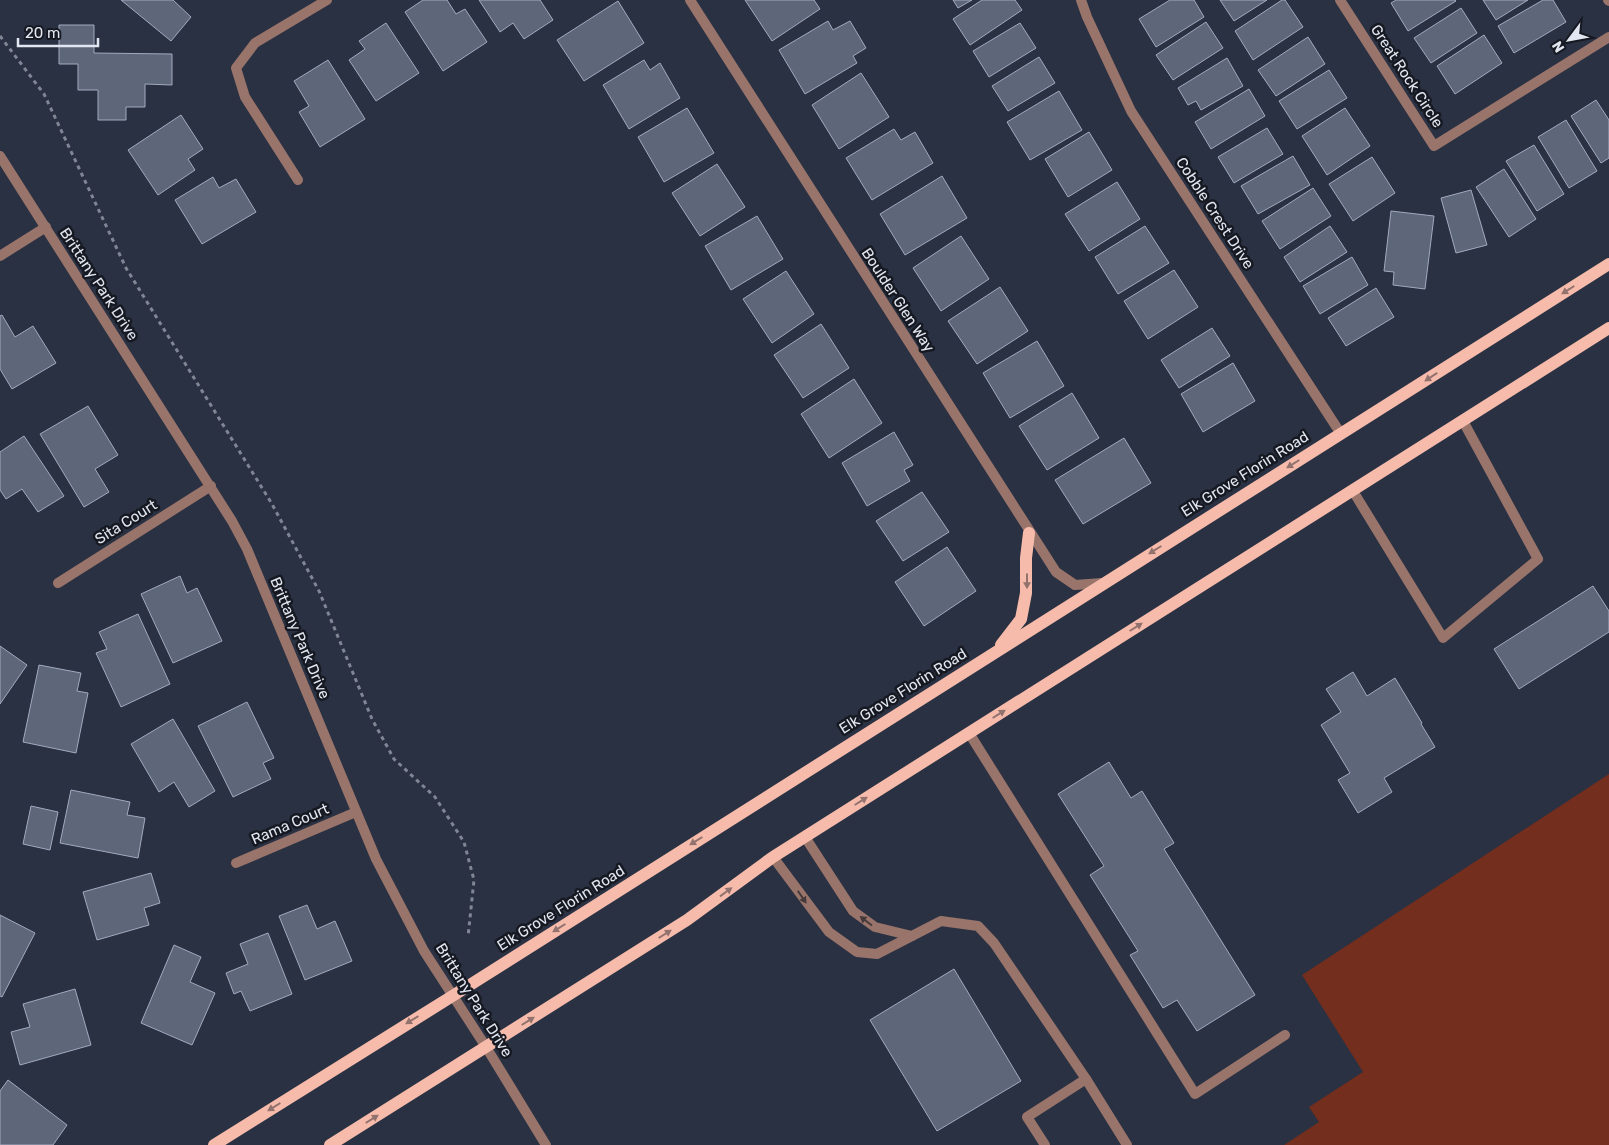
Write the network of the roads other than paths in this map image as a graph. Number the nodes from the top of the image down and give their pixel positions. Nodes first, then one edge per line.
1 (326, 0) edge
2 (690, 0) edge
3 (1081, 0) edge
4 (1340, 0) edge
5 (1609, 37) edge
6 (0, 156) edge
7 (298, 180) dead end
8 (46, 227) junction
9 (0, 256) edge
10 (1609, 264) edge
11 (1609, 328) edge
12 (1463, 421) junction
13 (1341, 434) junction
14 (210, 486) junction
15 (1353, 491) junction
16 (1029, 533) junction
17 (58, 583) dead end
18 (1102, 583) junction
19 (995, 653) junction
20 (970, 732) junction
21 (356, 812) junction
22 (805, 837) junction
23 (773, 857) junction
24 (236, 863) dead end
25 (912, 936) junction
26 (454, 995) junction
27 (1285, 1035) dead end
28 (486, 1047) junction
29 (1086, 1079) junction
30 (214, 1145) edge
31 (330, 1145) edge
32 (546, 1145) edge
33 (1045, 1145) edge
34 (1127, 1145) edge

1 - 7 street
2 - 16 street, Boulder Glen Way
3 - 13 street, Cobble Crest Drive
4 - 5 street, Great Rock Circle
6 - 8 street, Brittany Park Drive
8 - 9 street
8 - 14 street, Brittany Park Drive
10 -> 13 main road, Elk Grove Florin Road
11 - 12 main road
12 - 15 main road
12 - 15 street
13 -> 18 main road, Elk Grove Florin Road
14 - 17 street, Sita Court
14 - 21 street, Brittany Park Drive
20 -> 15 main road
16 - 18 street, Boulder Glen Way
16 -> 19 main road
18 - 19 main road, Elk Grove Florin Road
19 -> 26 main road, Elk Grove Florin Road
22 -> 20 main road
20 - 27 street
21 - 24 street, Rama Court
21 - 26 street, Brittany Park Drive
22 - 23 main road
25 -> 22 street
23 -> 25 street
28 -> 23 main road
25 - 29 street
26 - 28 street, Brittany Park Drive
26 -> 30 main road, Elk Grove Florin Road
31 -> 28 main road
28 - 32 street, Brittany Park Drive
29 - 33 street
29 - 34 street

